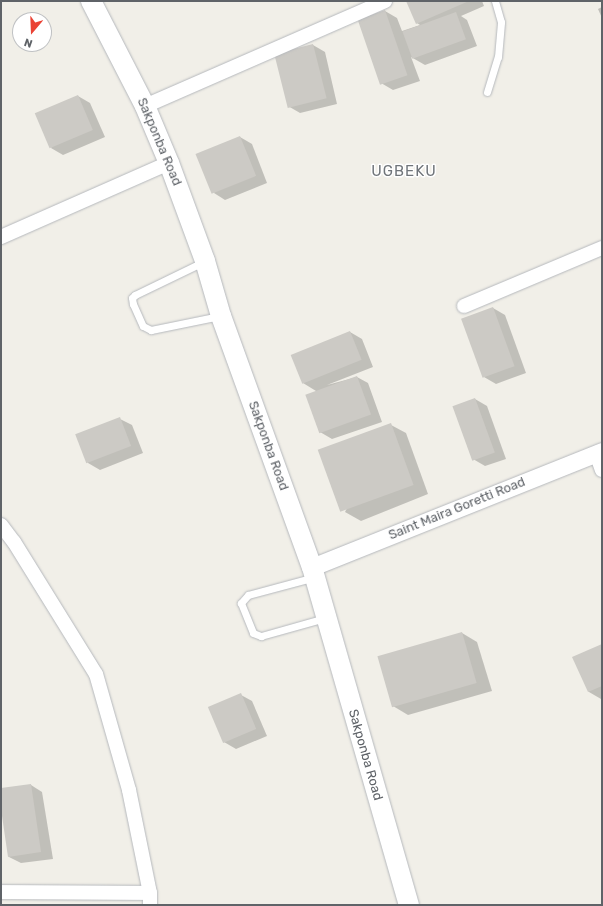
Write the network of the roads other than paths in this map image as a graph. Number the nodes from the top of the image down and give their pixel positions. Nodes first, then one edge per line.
1 (92, 1) edge
2 (385, 1) edge
3 (496, 1) edge
4 (487, 92) dead end
5 (145, 106) junction
6 (169, 163) junction
7 (1, 237) edge
8 (602, 248) edge
9 (205, 261) junction
10 (464, 306) dead end
11 (220, 316) junction
12 (599, 452) edge
13 (602, 470) edge
14 (1, 526) edge
15 (313, 572) junction
16 (326, 618) junction
17 (1, 892) edge
18 (150, 899) edge
19 (409, 905) edge

1 - 5 main road, Sakponba Road
2 - 5 street
3 - 4 lane
5 - 6 main road, Sakponba Road
6 - 7 street
6 - 9 main road, Sakponba Road
8 - 10 street
9 - 11 main road, Sakponba Road
9 - 11 lane
11 - 15 main road, Sakponba Road
12 - 13 street
12 - 15 street, Saint Maira Goretti Road
14 - 18 street
15 - 16 main road, Sakponba Road
15 - 16 lane
16 - 19 main road, Sakponba Road
17 - 18 street

